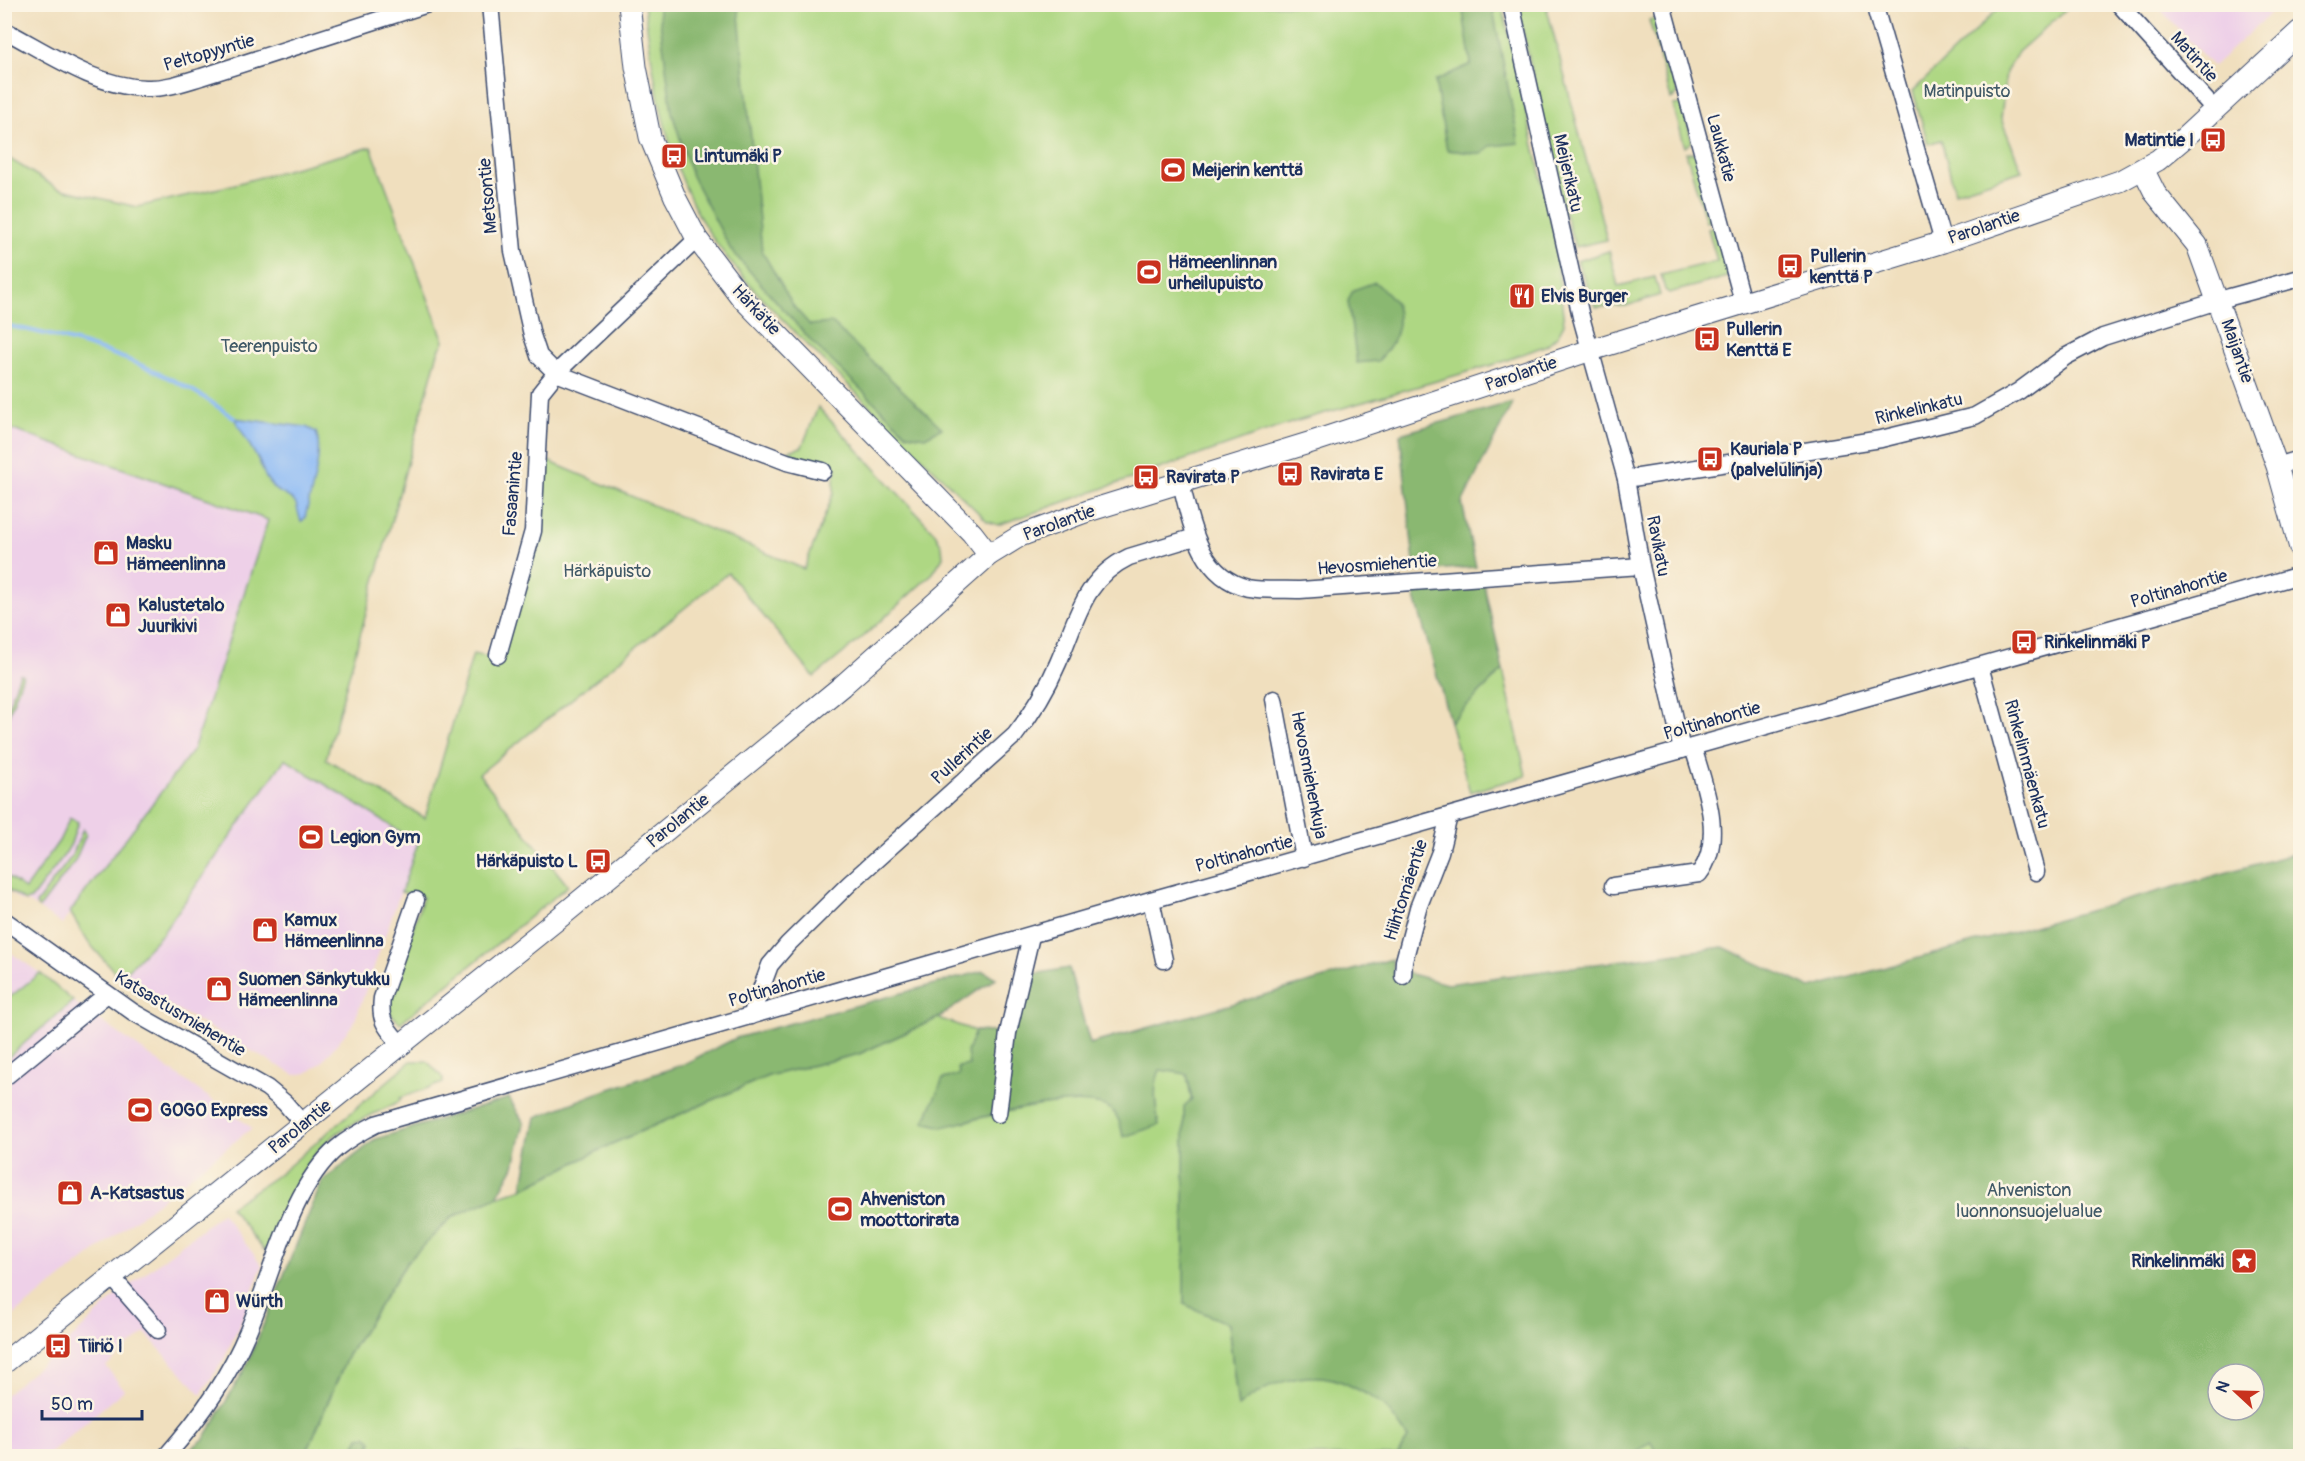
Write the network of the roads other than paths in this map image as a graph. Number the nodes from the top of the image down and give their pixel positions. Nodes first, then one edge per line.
1 (428, 4) edge
2 (490, 4) edge
3 (629, 4) edge
4 (1511, 4) edge
5 (1662, 4) edge
6 (1874, 4) edge
7 (2119, 4) edge
8 (4, 30) edge
9 (2301, 31) edge
10 (2215, 110) junction
11 (2143, 169) junction
12 (697, 239) junction
13 (1943, 242) junction
14 (2301, 278) edge
15 (2219, 301) junction
16 (1743, 302) junction
17 (1591, 350) junction
18 (556, 373) junction
19 (2301, 459) edge
20 (2277, 466) junction
21 (824, 471) dead end
22 (1626, 479) junction
23 (1181, 483) junction
24 (1194, 537) junction
25 (2301, 548) edge
26 (989, 555) junction
27 (1641, 566) junction
28 (2301, 575) edge
29 (498, 655) dead end
30 (1980, 666) junction
31 (1274, 699) dead end
32 (1688, 749) junction
33 (1449, 816) junction
34 (1304, 858) junction
35 (2036, 872) dead end
36 (1613, 886) dead end
37 (416, 900) dead end
38 (1151, 900) junction
39 (4, 920) edge
40 (1030, 936) junction
41 (1164, 960) dead end
42 (1403, 976) dead end
43 (107, 994) junction
44 (751, 1016) junction
45 (401, 1045) junction
46 (4, 1078) edge
47 (998, 1114) dead end
48 (303, 1124) junction
49 (112, 1276) junction
50 (158, 1330) dead end
51 (4, 1363) edge
52 (166, 1456) edge

1 - 8 street, Peltopyyntie
2 - 18 street, Metsontie
3 - 12 main road, Härkätie
4 - 17 street, Meijerikatu
5 - 16 street, Laukkatie
6 - 13 street
7 - 10 street, Matintie
9 - 10 main road, Parolantie
10 - 11 main road, Parolantie
11 - 13 main road, Parolantie
11 - 15 main road, Maijantie
12 - 18 street
12 - 26 main road, Härkätie
13 - 16 main road, Parolantie
14 - 15 street, Rinkelinkatu
15 - 20 main road, Maijantie
15 - 22 street, Rinkelinkatu
16 - 17 main road, Parolantie
17 - 22 street, Ravikatu
17 - 23 main road, Parolantie
18 - 21 street, Metsontie
18 - 29 street, Fasaanintie
19 - 20 street
20 - 25 main road, Maijantie
22 - 27 street, Ravikatu
23 - 24 street, Hevosmiehentie
23 - 26 main road, Parolantie
24 - 27 street, Hevosmiehentie
24 - 44 street, Pullerintie
26 - 45 main road, Parolantie
27 - 32 street, Ravikatu
28 - 30 street, Poltinahontie
30 - 32 street, Poltinahontie
30 - 35 street, Rinkelinmäenkatu
31 - 34 street, Hevosmiehenkuja
32 - 33 street, Poltinahontie
32 - 36 street, Ravikatu
33 - 34 street, Poltinahontie
33 - 42 street, Hiihtomäentie
34 - 38 street, Poltinahontie
37 - 45 street
38 - 40 street, Poltinahontie
38 - 41 street
39 - 43 street, Katsastusmiehentie
40 - 44 street, Poltinahontie
40 - 47 street
43 - 46 street
43 - 48 street, Katsastusmiehentie
44 - 52 street, Poltinahontie
45 - 48 main road, Parolantie
48 - 49 main road, Parolantie
49 - 50 street
49 - 51 main road, Parolantie

